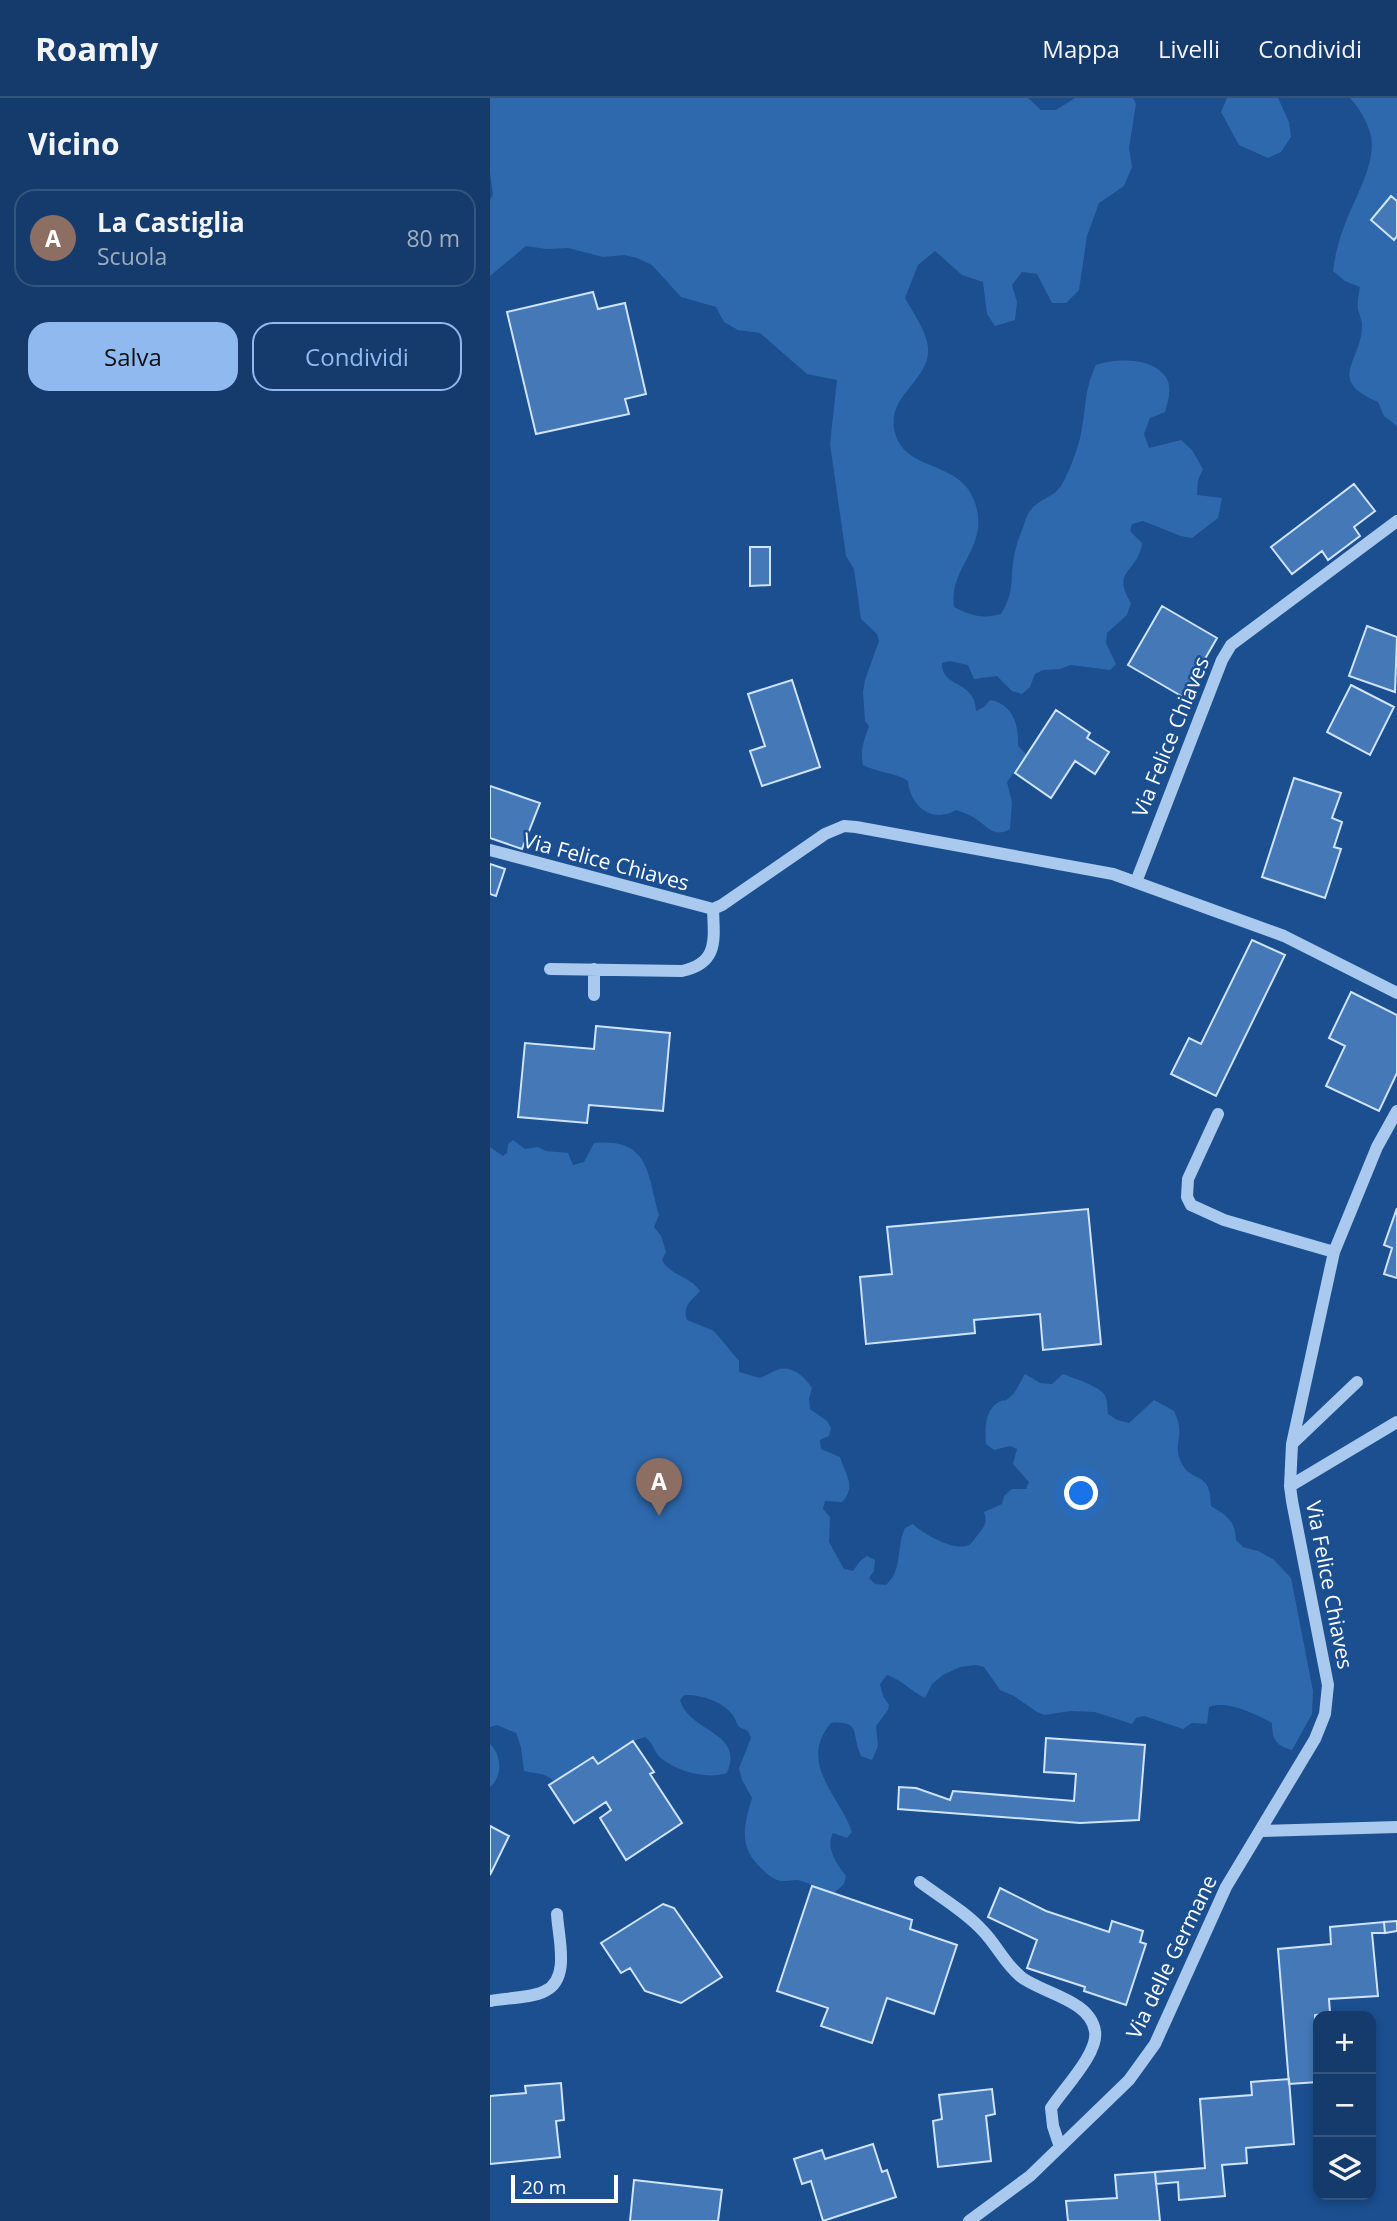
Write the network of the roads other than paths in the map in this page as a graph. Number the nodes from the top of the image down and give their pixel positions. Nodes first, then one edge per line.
1 (1397, 521) edge
2 (490, 850) edge
3 (1136, 882) junction
4 (713, 909) junction
5 (550, 969) dead end
6 (594, 969) junction
7 (1397, 993) edge
8 (594, 995) dead end
9 (1397, 1111) edge
10 (1218, 1114) dead end
11 (1334, 1252) junction
12 (1357, 1382) dead end
13 (1397, 1422) edge
14 (1292, 1444) junction
15 (1290, 1486) junction
16 (1397, 1827) edge
17 (1258, 1836) junction
18 (920, 1882) dead end
19 (557, 1914) dead end
20 (490, 2001) edge
21 (1060, 2147) junction
22 (969, 2221) edge

1 - 3 street, Via Felice Chiaves
2 - 4 street, Via Felice Chiaves
3 - 4 street, Via Felice Chiaves
3 - 7 street, Via Felice Chiaves
4 - 6 street, Via Felice Chiaves
5 - 6 street, Via Felice Chiaves
6 - 8 street
9 - 11 street, Via Felice Chiaves
10 - 11 street
11 - 14 street, Via Felice Chiaves
12 - 14 street
13 - 15 street, Via Felice Chiaves
14 - 15 street, Via Felice Chiaves
15 - 17 street, Via Felice Chiaves
16 - 17 street
17 - 21 street, Via delle Germane
18 - 21 street, Via delle Germane
19 - 20 street
21 - 22 street, Via delle Germane

